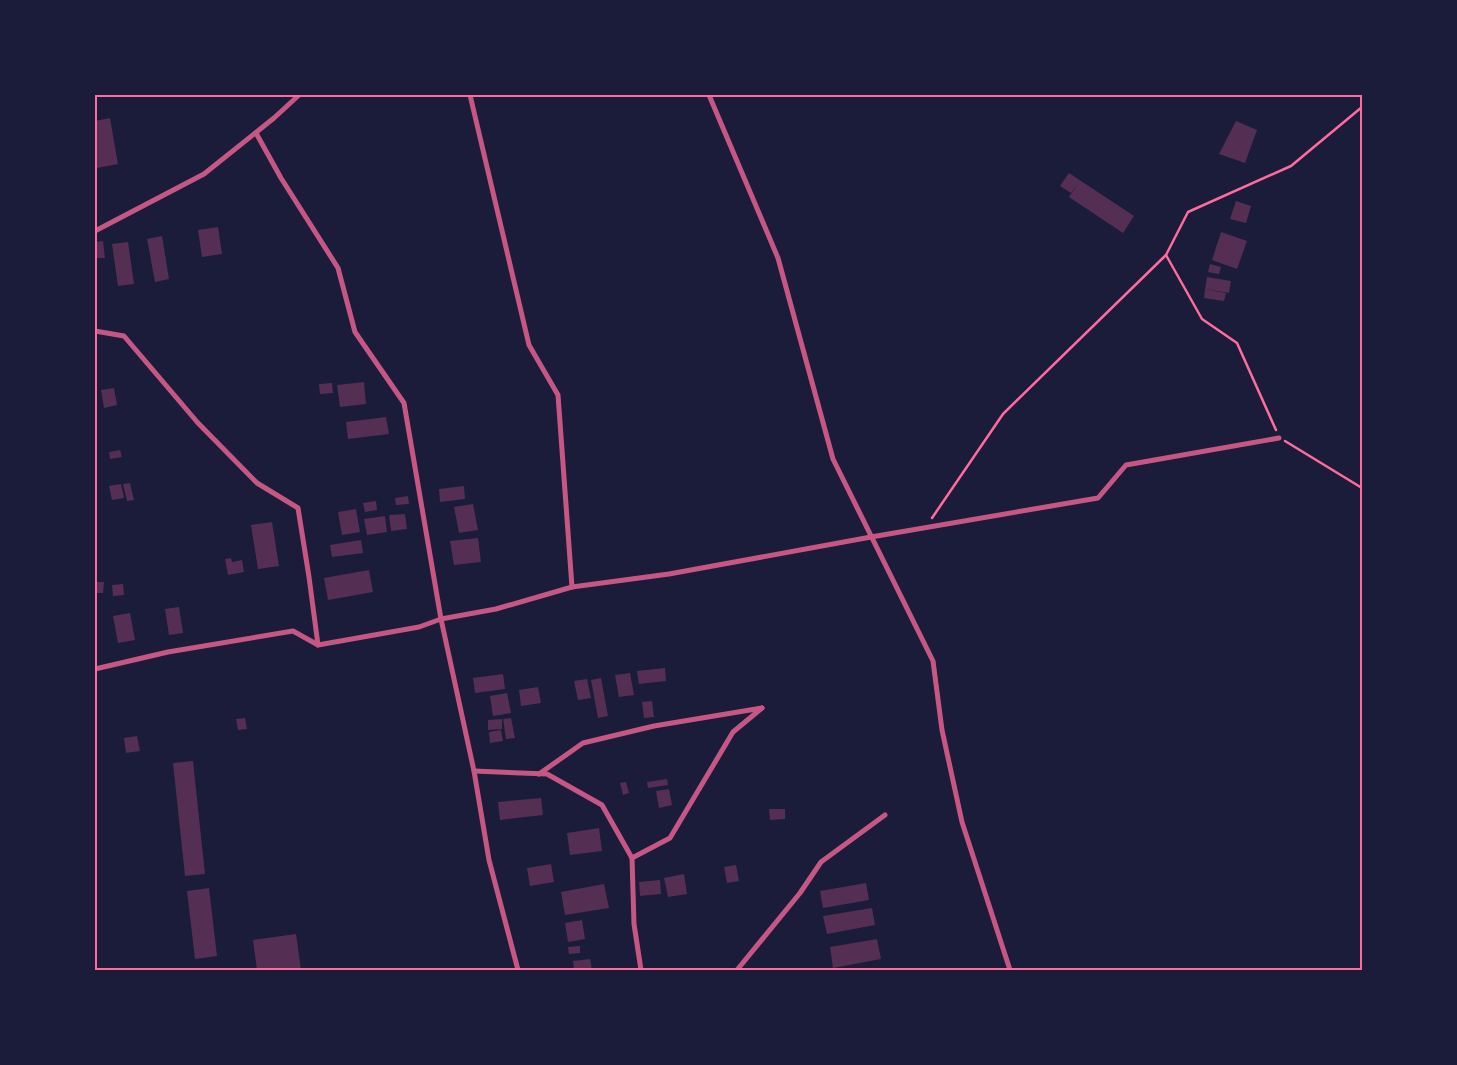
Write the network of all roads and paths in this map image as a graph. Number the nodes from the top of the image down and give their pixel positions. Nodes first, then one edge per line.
1 (299, 95) edge
2 (470, 95) edge
3 (710, 95) edge
4 (1362, 107) edge
5 (256, 133) junction
6 (95, 230) edge
7 (1166, 255) junction
8 (95, 331) edge
9 (1280, 438) junction
10 (1362, 488) edge
11 (926, 528) junction
12 (871, 537) junction
13 (572, 587) junction
14 (441, 619) junction
15 (318, 645) junction
16 (95, 669) edge
17 (474, 771) junction
18 (539, 774) junction
19 (885, 815) dead end
20 (632, 858) junction
21 (518, 970) edge
22 (641, 970) edge
23 (737, 970) edge
24 (1010, 970) edge

1 - 5 street
2 - 13 street
3 - 12 street
4 - 7 path
5 - 6 street
5 - 14 street
7 - 9 path
7 - 11 path
8 - 15 street
9 - 10 path
9 - 11 street
11 - 12 street
12 - 13 street
12 - 24 street
13 - 14 street
14 - 15 street
14 - 17 street
15 - 16 street
17 - 18 street
17 - 21 street
18 - 20 street
18 - 20 street
19 - 23 street
20 - 22 street

